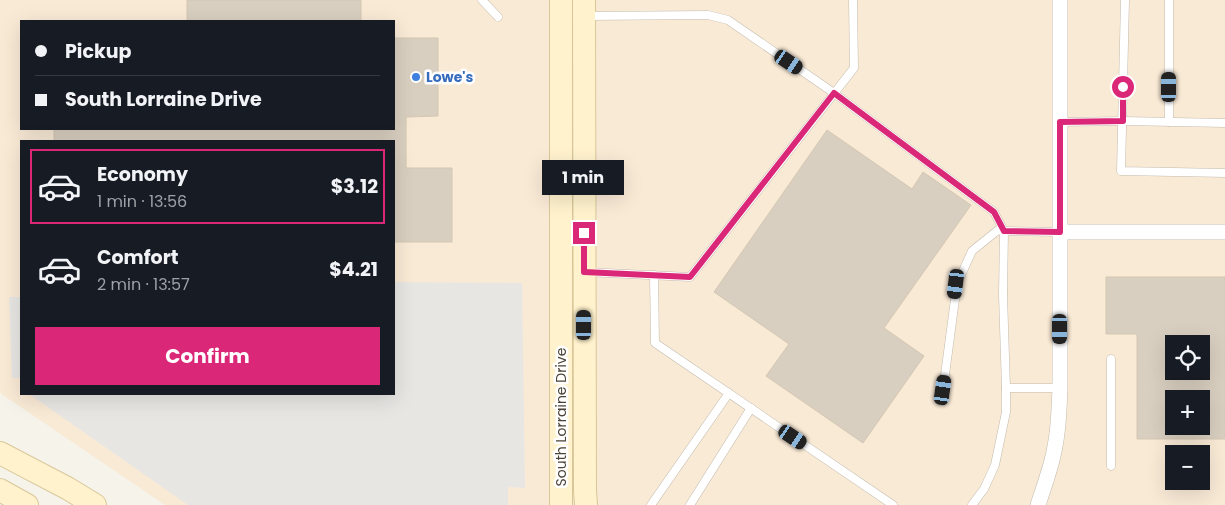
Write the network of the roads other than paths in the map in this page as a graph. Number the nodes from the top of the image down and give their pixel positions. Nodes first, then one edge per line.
1 (482, 0) edge
2 (561, 0) edge
3 (853, 0) edge
4 (1060, 0) edge
5 (1126, 0) edge
6 (1169, 0) edge
7 (584, 8) edge
8 (498, 17) dead end
9 (834, 93) junction
10 (1123, 121) junction
11 (1060, 122) junction
12 (1169, 122) junction
13 (1225, 123) edge
14 (1225, 173) edge
15 (1004, 231) junction
16 (1060, 232) junction
17 (1225, 232) edge
18 (584, 272) junction
19 (654, 276) junction
20 (1111, 359) dead end
21 (1006, 388) junction
22 (1060, 388) junction
23 (943, 390) dead end
24 (729, 393) junction
25 (751, 408) junction
26 (0, 453) edge
27 (1112, 466) dead end
28 (0, 490) edge
29 (27, 505) edge
30 (95, 505) edge
31 (560, 505) edge
32 (586, 505) edge
33 (651, 505) edge
34 (690, 505) edge
35 (893, 505) edge
36 (972, 505) edge
37 (1038, 505) edge

1 - 8 lane
2 - 31 street, South Lorraine Drive
3 - 9 lane
4 - 11 street
5 - 10 lane
6 - 12 lane
7 - 9 lane
7 - 18 street, South Lorraine Drive
9 - 15 lane
9 - 19 lane
10 - 11 lane
10 - 12 lane
10 - 14 lane
11 - 16 street
12 - 13 lane
15 - 16 lane
15 - 21 lane
15 - 23 lane
16 - 17 street
16 - 22 street
18 - 19 lane
18 - 32 street, South Lorraine Drive
19 - 24 lane
20 - 27 lane
21 - 22 lane
21 - 36 lane
22 - 37 street
24 - 25 lane
24 - 33 lane
25 - 34 lane
25 - 35 lane
26 - 30 street
28 - 29 street

